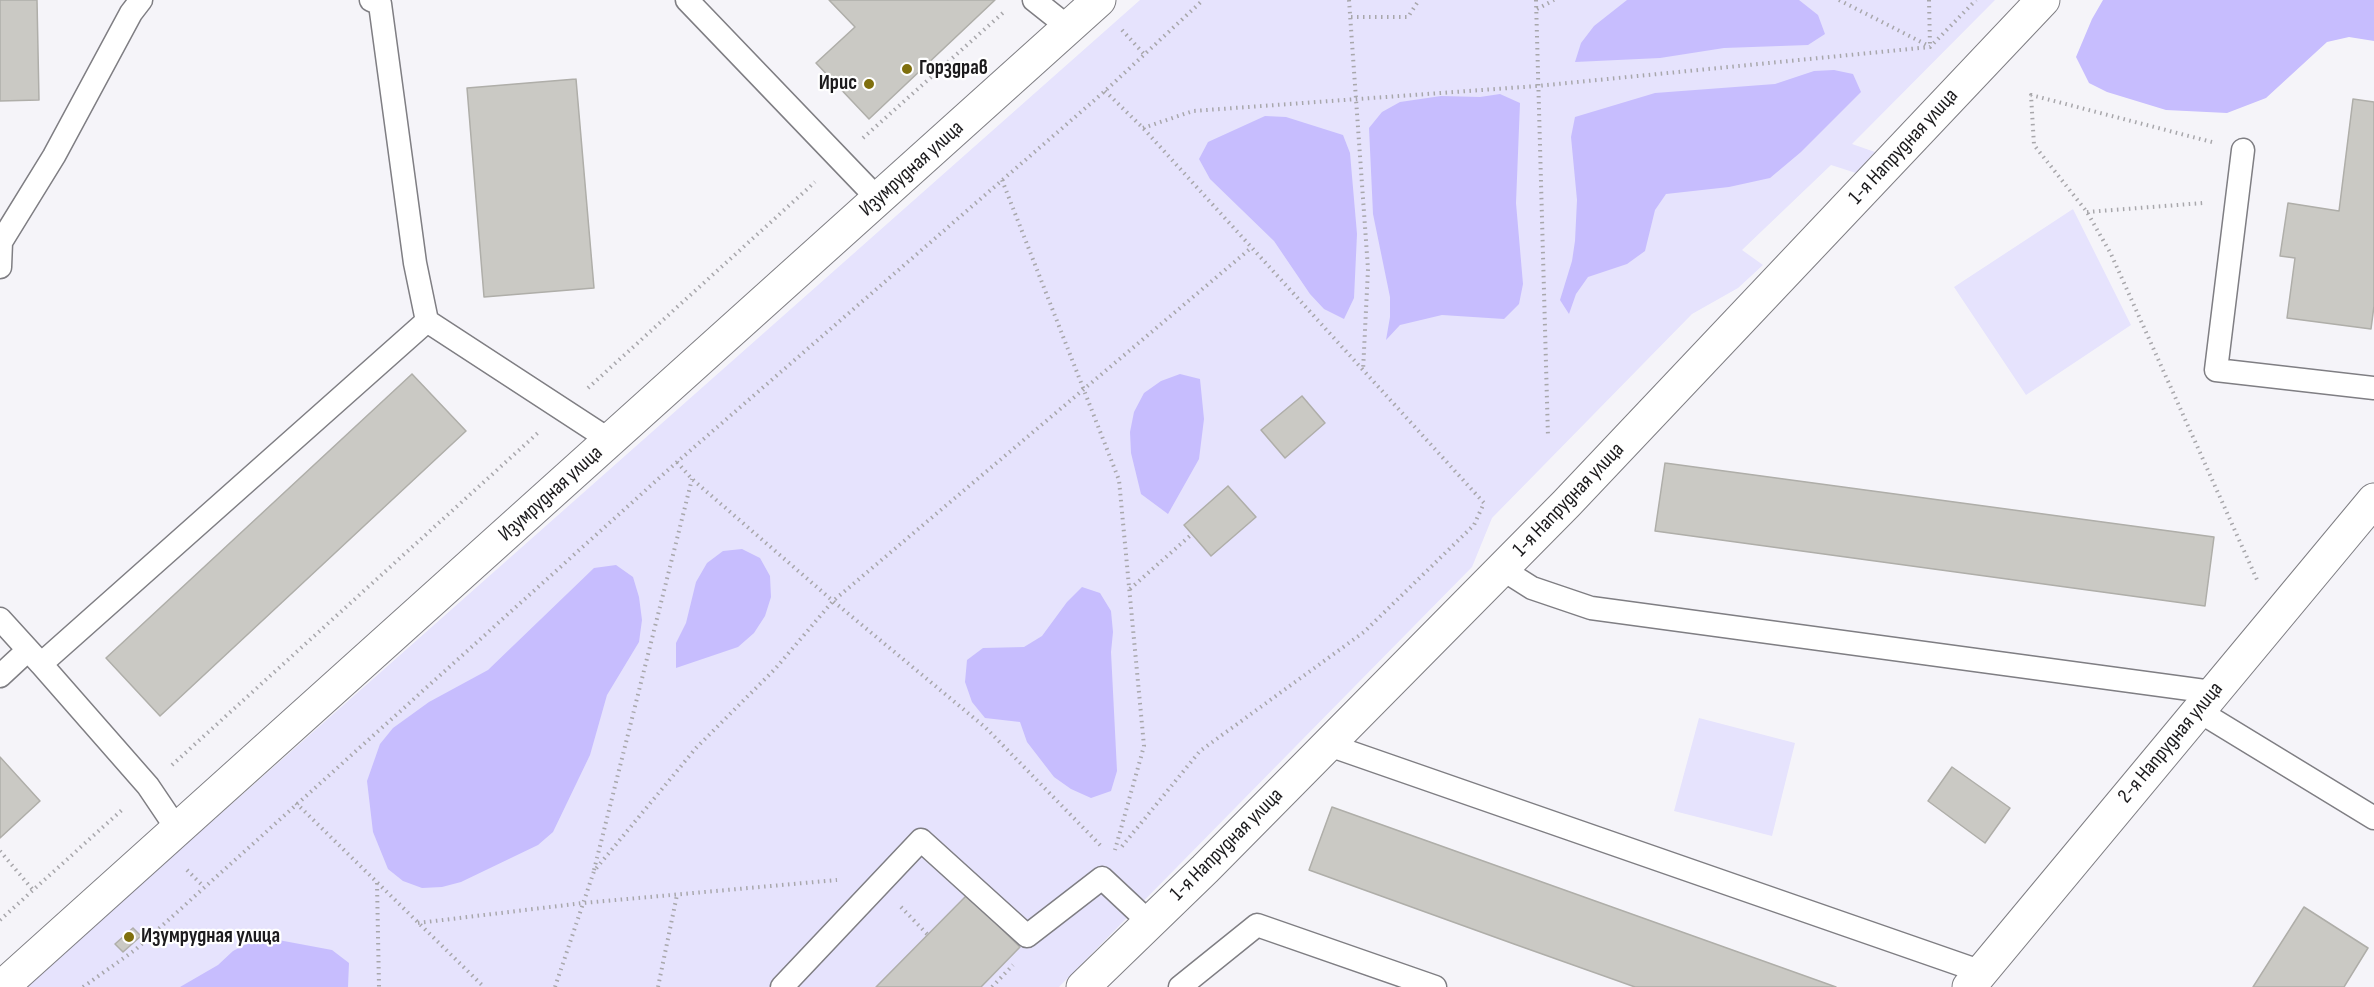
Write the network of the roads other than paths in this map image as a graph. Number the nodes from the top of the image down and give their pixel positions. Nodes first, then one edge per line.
1 (141, 0) edge
2 (687, 0) edge
3 (1034, 0) edge
4 (1099, 0) edge
5 (2043, 0) edge
6 (382, 1) edge
7 (1068, 27) junction
8 (2243, 150) road end
9 (878, 199) junction
10 (0, 267) edge
11 (428, 321) junction
12 (2374, 388) edge
13 (611, 441) junction
14 (2369, 515) edge
15 (1502, 569) junction
16 (0, 619) edge
17 (34, 657) junction
18 (0, 676) edge
19 (2205, 701) junction
20 (1329, 744) junction
21 (2374, 818) edge
22 (177, 829) junction
23 (1149, 922) junction
24 (1975, 979) edge
25 (2, 987) edge
26 (782, 987) edge
27 (1083, 987) edge
28 (1180, 987) edge
29 (1435, 987) edge

1 - 10 lane
2 - 9 lane
3 - 7 lane
4 - 7 street, Изумрудная улица
5 - 15 street, 1-я Напрудная улица
6 - 11 lane
7 - 9 street, Изумрудная улица
8 - 12 lane
9 - 13 street, Изумрудная улица
11 - 13 lane
11 - 17 lane
13 - 22 street, Изумрудная улица
14 - 19 street, 2-я Напрудная улица
15 - 19 lane
15 - 20 street, 1-я Напрудная улица
16 - 17 lane
17 - 18 lane
17 - 22 lane
19 - 21 lane
19 - 24 street, 2-я Напрудная улица
20 - 23 street, 1-я Напрудная улица
20 - 24 lane
22 - 25 street, Изумрудная улица
23 - 26 lane
23 - 27 street, 1-я Напрудная улица
28 - 29 lane

